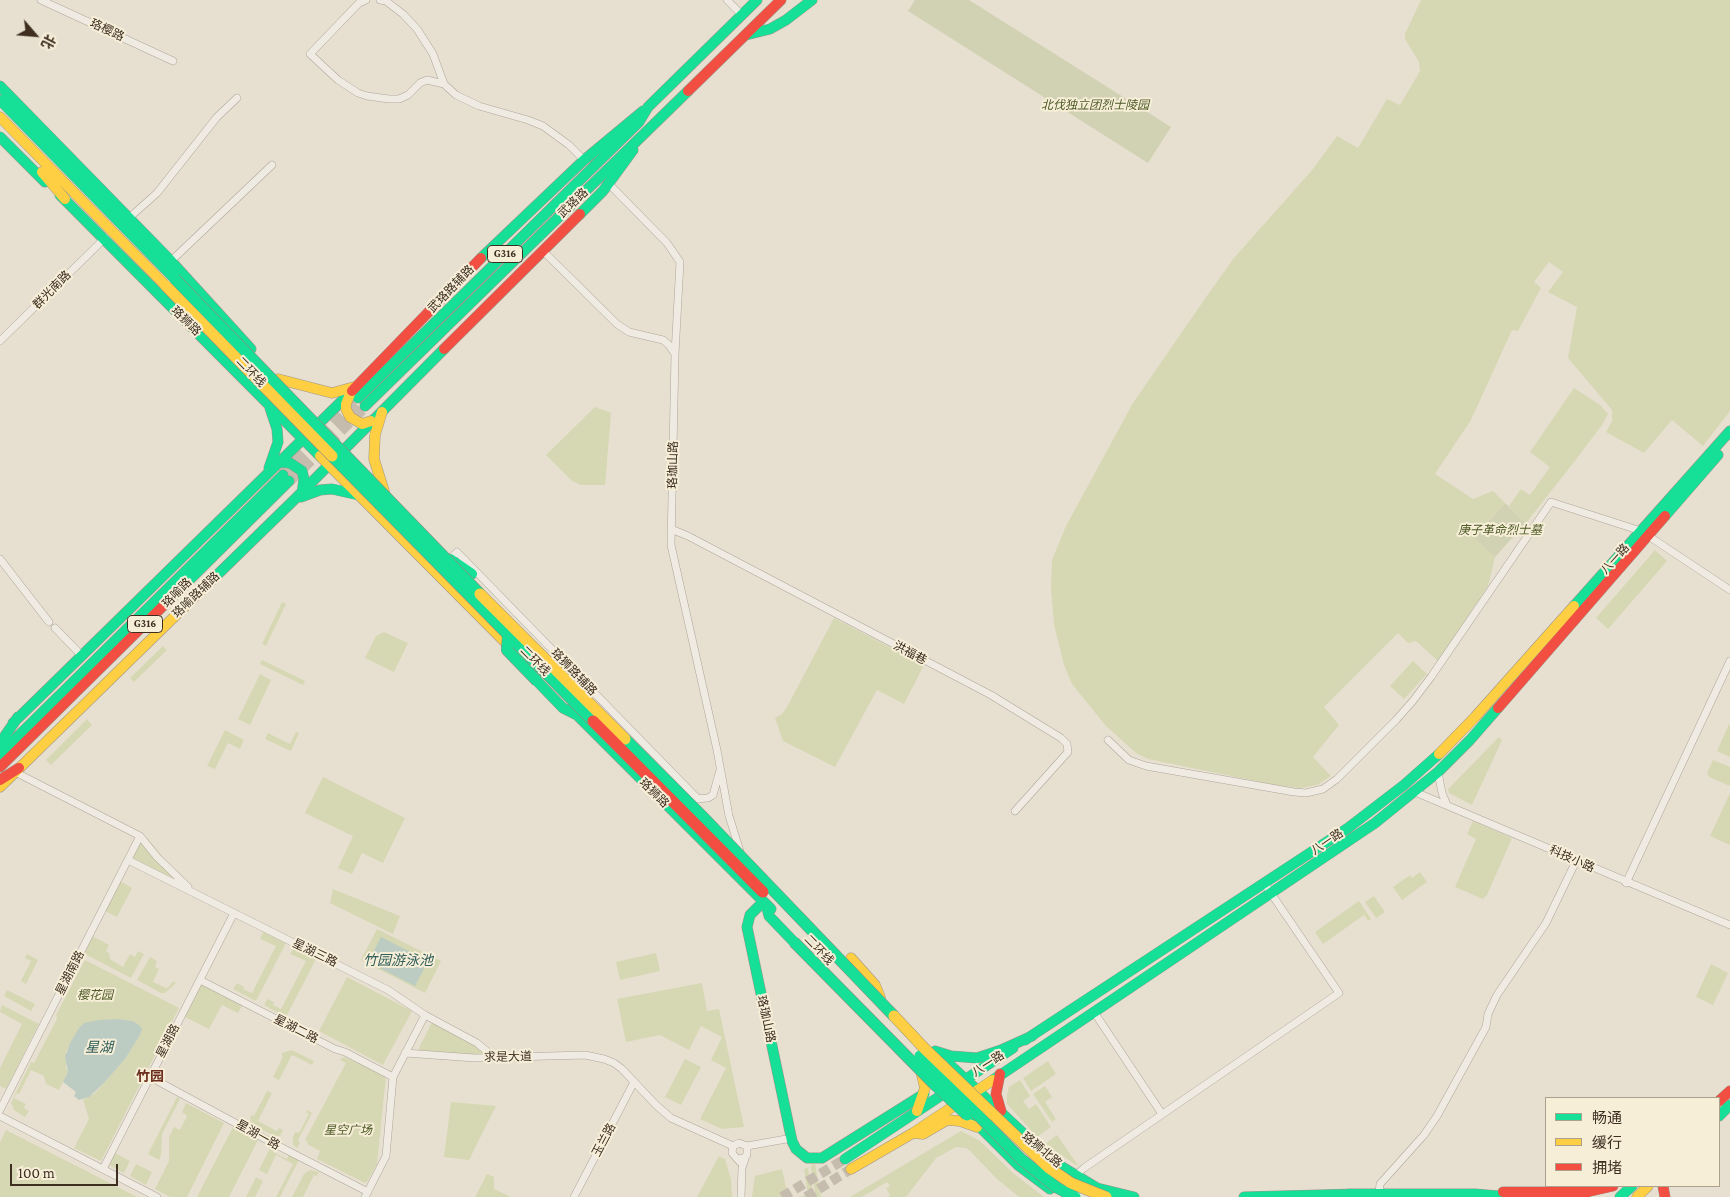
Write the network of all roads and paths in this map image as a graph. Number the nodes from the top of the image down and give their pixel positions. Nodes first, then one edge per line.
1 (40, 0) edge
2 (366, 0) edge
3 (380, 0) edge
4 (727, 0) edge
5 (757, 0) edge
6 (781, 0) edge
7 (812, 0) edge
8 (60, 4) edge
9 (742, 15) junction
10 (746, 35) junction
11 (173, 61) dead end
12 (444, 84) junction
13 (0, 86) edge
14 (237, 98) dead end
15 (0, 100) edge
16 (648, 107) junction
17 (0, 118) edge
18 (0, 128) edge
19 (646, 132) junction
20 (0, 137) edge
21 (584, 160) junction
22 (272, 165) dead end
23 (609, 184) junction
24 (65, 199) junction
25 (125, 220) junction
26 (105, 238) junction
27 (543, 251) junction
28 (171, 261) junction
29 (171, 282) junction
30 (0, 342) edge
31 (675, 354) junction
32 (278, 379) junction
33 (358, 395) junction
34 (268, 402) junction
35 (384, 409) junction
36 (373, 420) junction
37 (319, 422) junction
38 (1730, 431) edge
39 (303, 438) junction
40 (1730, 442) edge
41 (345, 450) junction
42 (278, 462) junction
43 (329, 465) junction
44 (265, 476) junction
45 (384, 491) junction
46 (298, 496) junction
47 (360, 496) junction
48 (670, 530) junction
49 (1644, 532) junction
50 (0, 559) edge
51 (450, 559) junction
52 (1730, 590) edge
53 (49, 622) dead end
54 (55, 628) dead end
55 (508, 635) junction
56 (82, 656) junction
57 (1730, 661) edge
58 (575, 714) junction
59 (18, 718) junction
60 (0, 736) edge
61 (1108, 740) dead end
62 (0, 743) edge
63 (641, 753) junction
64 (0, 754) edge
65 (0, 767) edge
66 (721, 768) junction
67 (17, 770) junction
68 (1438, 772) junction
69 (0, 780) edge
70 (0, 787) edge
71 (1415, 792) junction
72 (694, 799) junction
73 (1447, 805) junction
74 (1015, 811) dead end
75 (703, 817) junction
76 (140, 836) junction
77 (740, 851) junction
78 (128, 860) junction
79 (1576, 861) junction
80 (1626, 882) junction
81 (1264, 883) junction
82 (1271, 894) junction
83 (198, 895) junction
84 (764, 903) junction
85 (234, 913) junction
86 (1730, 925) edge
87 (200, 980) junction
88 (880, 997) junction
89 (1094, 1012) junction
90 (425, 1015) junction
91 (1032, 1036) junction
92 (934, 1051) junction
93 (405, 1053) junction
94 (495, 1058) junction
95 (920, 1065) junction
96 (1000, 1074) junction
97 (150, 1077) junction
98 (393, 1077) junction
99 (965, 1079) junction
100 (634, 1082) junction
101 (977, 1090) junction
102 (1730, 1090) edge
103 (946, 1092) junction
104 (924, 1094) junction
105 (1720, 1100) edge
106 (957, 1104) junction
107 (1730, 1105) edge
108 (0, 1110) edge
109 (918, 1111) junction
110 (1002, 1114) junction
111 (1162, 1114) junction
112 (1720, 1115) edge
113 (0, 1116) edge
114 (980, 1128) junction
115 (913, 1133) junction
116 (996, 1134) junction
117 (792, 1140) junction
118 (733, 1146) junction
119 (745, 1153) junction
120 (845, 1159) tunnel mouth
121 (103, 1169) junction
122 (851, 1169) tunnel mouth
123 (1075, 1176) junction
124 (1610, 1187) edge
125 (1631, 1187) edge
126 (1647, 1187) edge
127 (1379, 1193) junction
128 (366, 1194) edge
129 (1348, 1194) junction
130 (1586, 1194) edge
131 (157, 1197) edge
132 (574, 1197) edge
133 (741, 1197) edge
134 (1065, 1197) edge
135 (1075, 1197) edge
136 (1106, 1197) edge
137 (1134, 1197) edge
138 (1244, 1197) edge
139 (1510, 1197) edge
140 (1620, 1197) edge
141 (1637, 1197) edge

1 - 8 street, 珞樱路
2 - 12 street
3 - 12 street
4 - 9 street
5 - 9 main road, 武珞路 / G316
6 - 10 main road, 武珞路 / G316
7 - 10 main road
8 - 11 street, 珞樱路
9 - 16 main road, 武珞路 / G316
10 - 19 main road, 武珞路 / G316
12 - 21 street
13 - 25 main road
14 - 25 street
15 - 25 main road
16 - 21 main road, 武珞路辅路
16 - 33 main road, 武珞路 / G316
17 - 29 main road, 二环线
18 - 24 main road
19 - 23 main road
19 - 33 main road, 武珞路 / G316
20 - 24 main road
21 - 33 main road, 武珞路辅路
22 - 28 street
23 - 27 main road
23 - 31 street, 珞珈山路
24 - 26 main road, 珞狮路
25 - 28 main road
25 - 29 main road, 二环线
26 - 30 street, 群光南路
26 - 34 main road, 珞狮路
27 - 31 street
27 - 35 main road
28 - 32 main road
29 - 55 main road, 二环线, bridge
29 - 63 main road, 二环线, bridge
31 - 48 street, 珞珈山路
32 - 33 main road
32 - 37 main road
33 - 36 main road
33 - 37 main road, 武珞路辅路
34 - 39 main road, 珞狮路
34 - 44 main road
35 - 36 main road
35 - 45 main road
36 - 41 main road
37 - 39 main road, 武珞路辅路
37 - 41 main road
38 - 49 main road, 八一路
39 - 42 main road
39 - 43 main road, 珞狮路
40 - 49 main road, 八一路
41 - 43 main road
41 - 45 main road
42 - 44 main road
42 - 46 main road
43 - 46 main road, 珞喻路辅路
43 - 47 main road, 珞狮路
44 - 56 main road
45 - 51 main road
46 - 47 main road
46 - 67 main road, 珞喻路辅路
47 - 58 main road, 珞狮路
48 - 66 street, 珞珈山路
48 - 74 street, 洪福巷
49 - 52 street
49 - 61 street
49 - 68 main road, 八一路
49 - 81 main road, 八一路
50 - 53 street
51 - 63 main road
51 - 72 main road, 珞狮路
54 - 56 street
55 - 58 main road, bridge
55 - 116 main road, 二环线, bridge
56 - 59 main road
57 - 80 street
58 - 84 main road, 珞狮路
59 - 60 main road
59 - 62 main road
63 - 75 main road, 二环线, bridge
64 - 65 main road, 珞喻路 / G316
66 - 72 street, 珞珈山路
66 - 77 street, 珞珈山路
67 - 69 main road
67 - 70 main road
67 - 76 street
68 - 71 main road, 八一路
68 - 73 street
71 - 73 street, 科技小路
71 - 82 main road, 八一路
72 - 77 main road, 珞狮路
73 - 79 street, 科技小路
75 - 88 main road, bridge
75 - 136 main road, 二环线, bridge
76 - 78 street, 星湖南路
76 - 83 street
77 - 88 main road, 珞狮路
78 - 83 street, 星湖三路
78 - 108 street, 星湖南路
79 - 80 street, 科技小路
79 - 127 street
80 - 86 street, 科技小路
81 - 82 street
81 - 91 main road, 八一路
82 - 89 main road, 八一路
82 - 111 street
83 - 85 street, 星湖三路
84 - 95 main road, 珞狮路
84 - 116 main road, bridge
84 - 117 main road, 珞珈山路
85 - 87 street, 星湖路
85 - 90 street, 星湖三路
87 - 97 street, 星湖路
87 - 98 street, 星湖二路
88 - 92 main road, 珞狮路
89 - 96 main road, 八一路
89 - 111 street
90 - 93 street
90 - 94 street, 星湖三路
91 - 92 main road
91 - 99 main road, 八一路
92 - 99 main road, 珞狮路
93 - 94 street, 求是大道
93 - 98 street
94 - 100 street, 求是大道
95 - 103 main road, 珞狮路
95 - 104 main road
96 - 101 main road, 八一路
96 - 110 main road
97 - 121 street, 星湖路
97 - 128 street, 星湖一路
98 - 128 street
99 - 101 main road, 珞狮北路
99 - 103 main road, 八一路
100 - 118 street, 求是大道
100 - 132 street, 玉兰路
101 - 106 main road, 八一路
101 - 110 main road, 珞狮北路
102 - 105 main road
103 - 106 main road, 珞狮北路
103 - 109 main road, 八一路
104 - 109 main road
104 - 117 main road
106 - 114 main road, 珞狮北路
106 - 115 main road, 八一路
107 - 112 main road
109 - 120 main road, 八一路
110 - 123 main road, 珞狮北路
111 - 123 street
113 - 121 street
114 - 115 main road
114 - 134 main road, 珞狮北路
115 - 122 main road, 八一路
116 - 135 main road, 二环线, bridge
117 - 119 street
118 - 119 street
118 - 119 street
119 - 133 street
121 - 131 street
123 - 137 main road, 珞狮北路
124 - 130 main road
125 - 140 main road
126 - 141 main road
127 - 129 main road
127 - 130 main road
129 - 138 main road
129 - 139 main road

